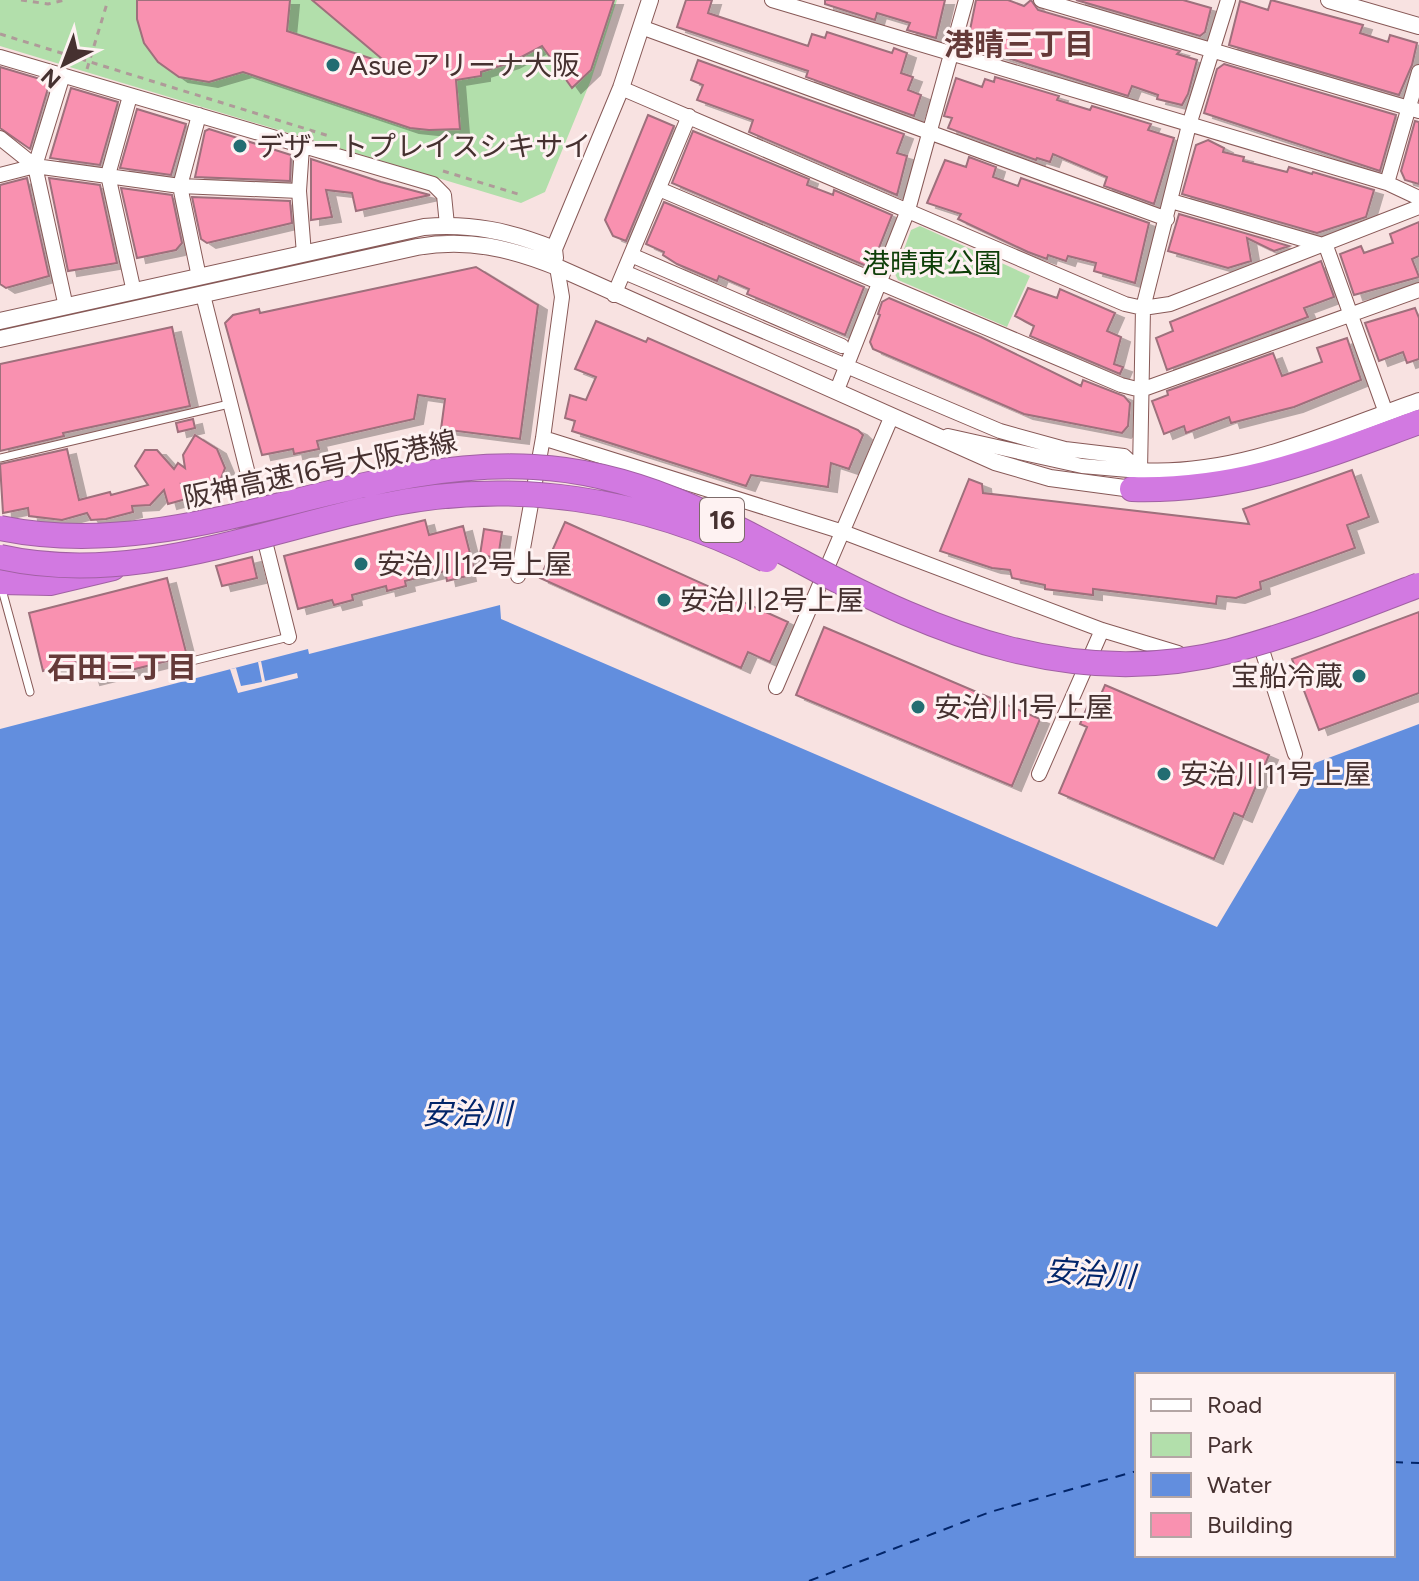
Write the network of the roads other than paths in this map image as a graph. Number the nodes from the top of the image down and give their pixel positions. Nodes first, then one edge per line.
1 (650, 0) edge
2 (772, 0) edge
3 (966, 0) edge
4 (1041, 0) edge
5 (1228, 0) edge
6 (1329, 0) edge
7 (1419, 26) edge
8 (641, 27) junction
9 (1211, 51) junction
10 (951, 54) junction
11 (0, 57) edge
12 (1419, 72) edge
13 (63, 75) junction
14 (621, 88) junction
15 (130, 96) junction
16 (1413, 110) edge
17 (199, 115) junction
18 (689, 116) junction
19 (1189, 125) junction
20 (929, 133) junction
21 (0, 138) edge
22 (302, 147) junction
23 (35, 166) junction
24 (0, 175) edge
25 (108, 175) junction
26 (1387, 183) junction
27 (180, 186) junction
28 (659, 189) junction
29 (299, 191) junction
30 (1419, 198) edge
31 (1171, 201) junction
32 (1419, 207) edge
33 (908, 210) junction
34 (1167, 219) junction
35 (447, 225) junction
36 (1326, 246) junction
37 (554, 249) junction
38 (304, 254) junction
39 (631, 255) junction
40 (557, 267) junction
41 (624, 272) junction
42 (199, 277) junction
43 (882, 282) junction
44 (1419, 290) edge
45 (134, 292) junction
46 (203, 295) junction
47 (614, 295) junction
48 (66, 307) junction
49 (1143, 308) junction
50 (1349, 315) junction
51 (1, 318) edge
52 (0, 339) edge
53 (842, 346) dead end
54 (845, 364) junction
55 (837, 390) junction
56 (1141, 390) junction
57 (1419, 401) edge
58 (229, 404) junction
59 (1386, 413) junction
60 (891, 418) junction
61 (1419, 422) edge
62 (543, 438) junction
63 (0, 458) edge
64 (1136, 480) junction
65 (0, 528) edge
66 (843, 532) junction
67 (0, 557) edge
68 (119, 566) junction
69 (518, 576) dead end
70 (0, 583) edge
71 (1419, 585) edge
72 (1419, 592) edge
73 (1419, 598) edge
74 (1102, 630) junction
75 (289, 637) joint
76 (1262, 650) junction
77 (192, 661) dead end
78 (776, 687) dead end
79 (30, 692) dead end
80 (1295, 754) dead end
81 (1039, 774) dead end

1 - 8 street
2 - 10 street
3 - 10 street
4 - 9 street
5 - 9 street
6 - 7 street
8 - 14 street
8 - 20 street
9 - 16 street
9 - 19 street
10 - 19 street
10 - 20 street
11 - 13 street
12 - 16 street
13 - 15 street
13 - 23 street
14 - 18 street
14 - 37 street
15 - 17 street
15 - 25 street
16 - 26 street
17 - 22 street
17 - 27 street
18 - 28 street
18 - 33 street
19 - 26 street
19 - 31 street
20 - 33 street
20 - 34 street
21 - 23 street
22 - 29 street
22 - 35 street
23 - 24 street
23 - 25 street
23 - 48 street
25 - 27 street
25 - 45 street
26 - 30 street
27 - 29 street
27 - 42 street
28 - 39 street
28 - 43 street
29 - 38 street
31 - 34 street
31 - 36 street
32 - 36 street
33 - 43 street
33 - 49 street
34 - 49 street
35 - 37 street
35 - 38 street
36 - 49 street
36 - 50 street
37 - 40 street
38 - 42 street
39 - 41 street
39 - 53 street
40 - 46 street
40 - 47 street
40 - 62 street
41 - 47 street
41 - 54 street
42 - 45 street
43 - 54 street
43 - 56 street
44 - 50 street
45 - 48 street
46 - 52 street
46 - 58 street
47 - 55 street
48 - 51 street
49 - 56 street
50 - 56 street
50 - 59 street
54 - 55 street
54 - 64 street
55 - 60 street
56 - 64 street
57 - 59 street
58 - 63 lane
58 - 75 street
59 - 64 street
60 - 64 street
60 - 66 street
61 - 64 highway
62 - 66 street
62 - 69 street
65 - 71 highway, 阪神高速16号大阪港線 / 16, bridge
66 - 74 street
66 - 78 street
67 - 68 highway, 阪神高速16号大阪港線 / 16, bridge
68 - 70 highway
68 - 73 highway, 阪神高速16号大阪港線 / 16, bridge
70 - 79 lane
72 - 76 street
74 - 76 street
74 - 81 street
75 - 77 lane
76 - 80 street

